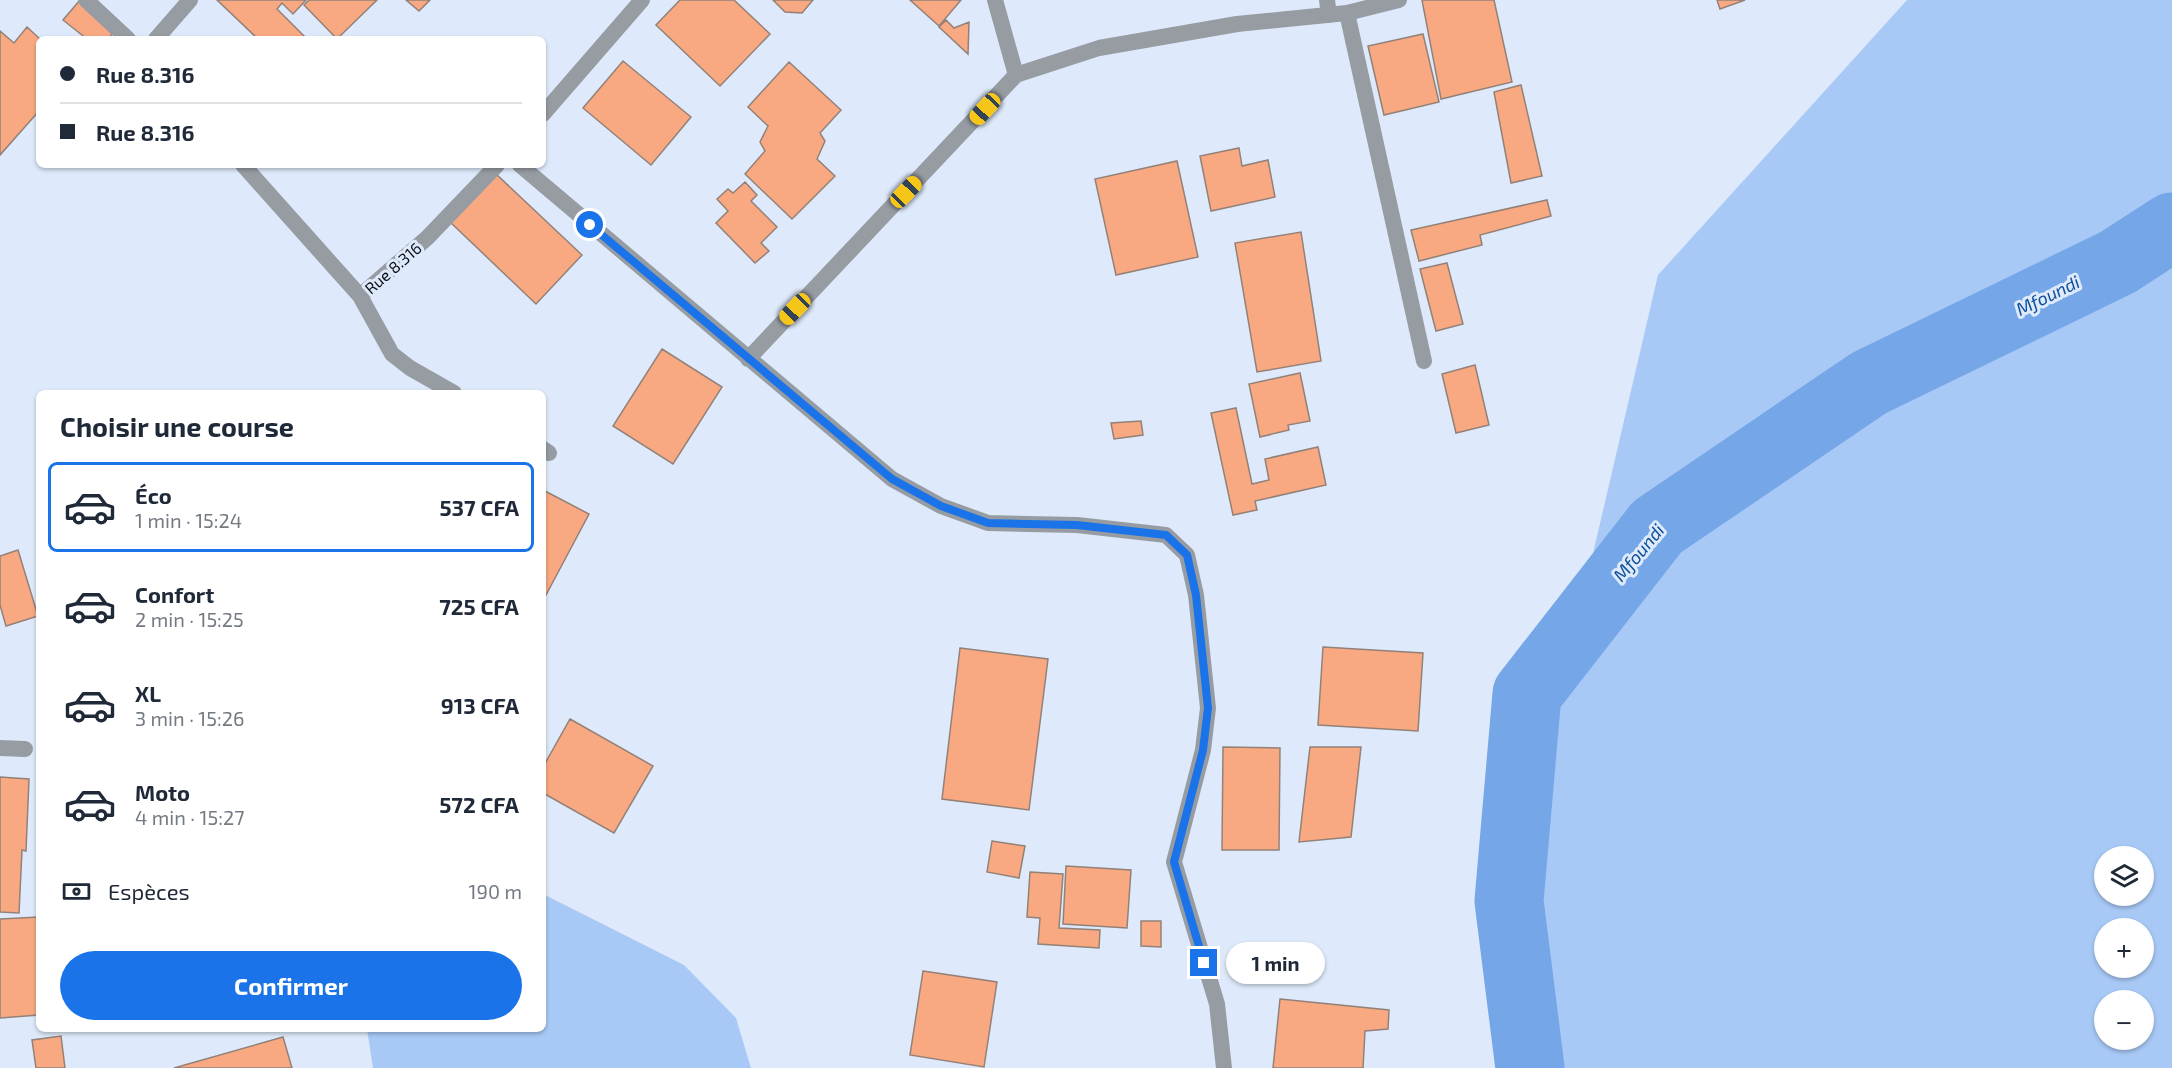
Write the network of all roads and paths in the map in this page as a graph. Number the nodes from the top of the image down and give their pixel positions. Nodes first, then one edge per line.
1 (86, 0) edge
2 (190, 0) edge
3 (642, 0) edge
4 (995, 0) edge
5 (1399, 0) edge
6 (1328, 8) edge
7 (1347, 13) junction
8 (125, 36) edge
9 (159, 36) edge
10 (1016, 75) junction
11 (546, 111) edge
12 (246, 168) edge
13 (494, 168) edge
14 (524, 168) edge
15 (360, 296) junction
16 (748, 359) junction
17 (1424, 361) dead end
18 (449, 390) edge
19 (0, 748) edge
20 (25, 749) dead end
21 (1224, 1068) edge

1 - 8 street
2 - 9 street
3 - 11 street
4 - 10 street
5 - 7 street
6 - 7 street
6 - 10 street
7 - 17 street
10 - 16 street
12 - 15 street, Rue 8.316
13 - 15 street, Rue 8.316
14 - 16 street
15 - 18 street
16 - 21 street
19 - 20 street

